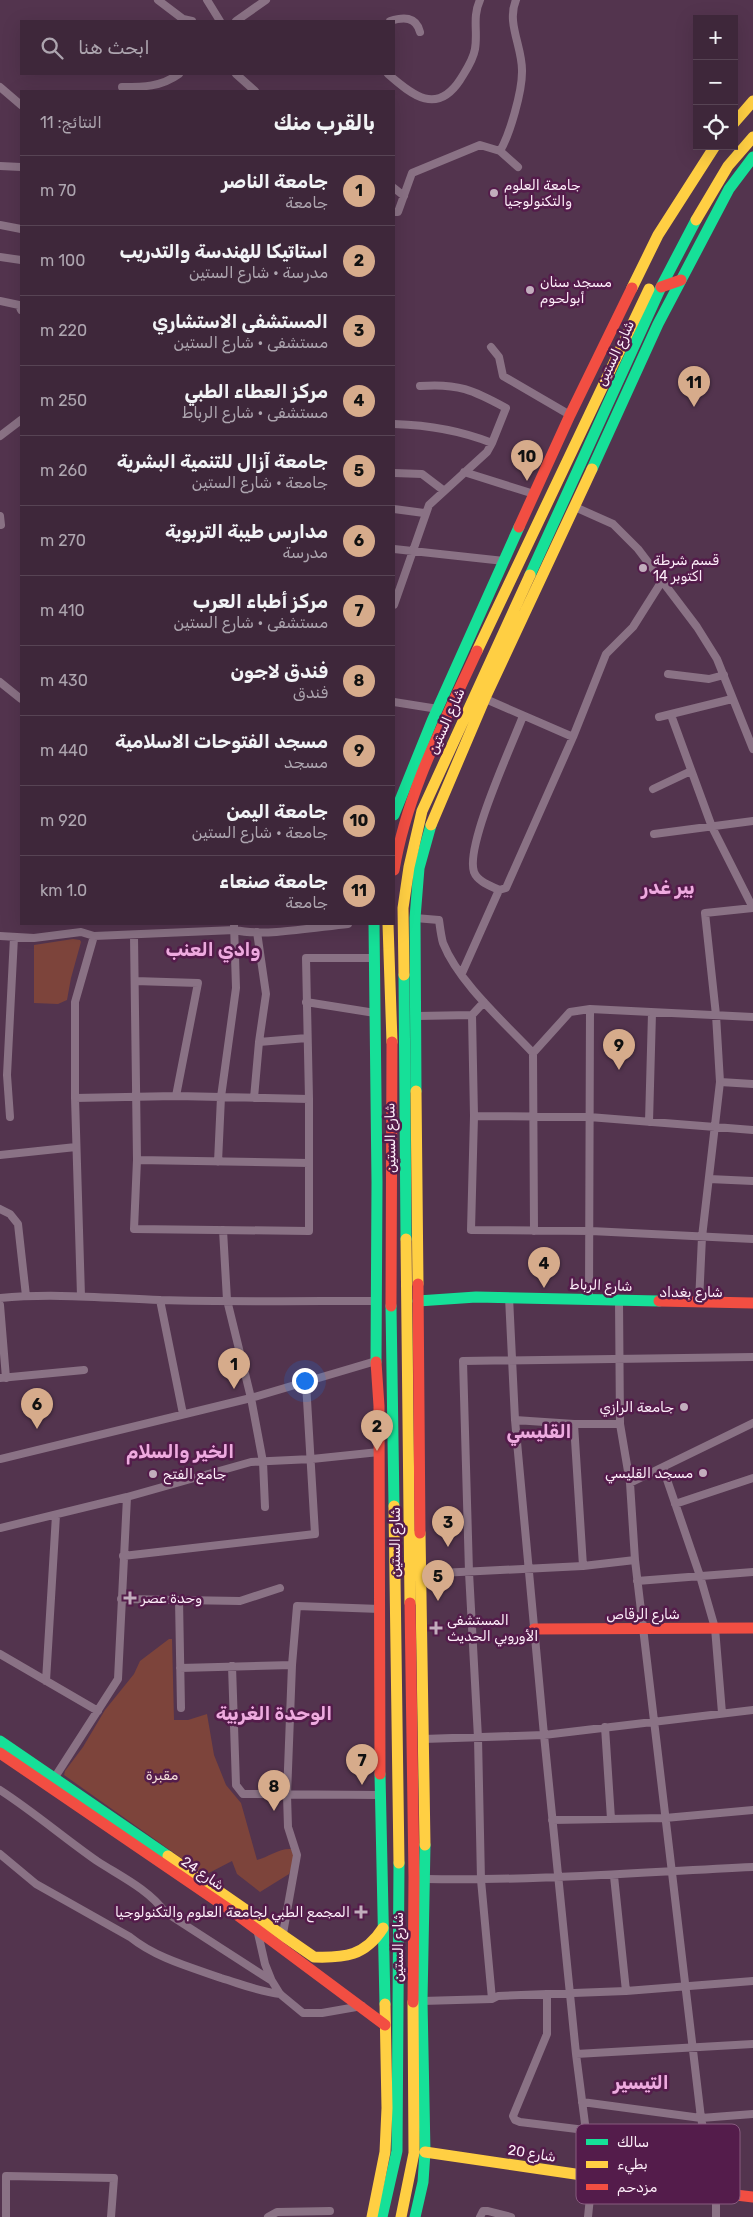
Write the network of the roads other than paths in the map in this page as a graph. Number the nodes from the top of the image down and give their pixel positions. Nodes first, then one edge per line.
1 (158, 0) edge
2 (207, 0) edge
3 (266, 0) edge
4 (480, 0) edge
5 (516, 0) edge
6 (188, 20) edge
7 (219, 20) edge
8 (237, 20) edge
9 (395, 20) edge
10 (420, 32) dead end
11 (178, 75) edge
12 (237, 75) edge
13 (389, 75) edge
14 (0, 87) edge
15 (122, 87) dead end
16 (254, 90) edge
17 (753, 101) edge
18 (20, 104) edge
19 (738, 118) edge
20 (753, 123) edge
21 (753, 137) edge
22 (712, 150) edge
23 (500, 151) junction
24 (753, 157) edge
25 (725, 164) junction
26 (0, 166) edge
27 (20, 167) edge
28 (518, 167) dead end
29 (395, 189) edge
30 (404, 196) junction
31 (395, 212) edge
32 (0, 225) edge
33 (20, 229) edge
34 (0, 257) edge
35 (20, 260) edge
36 (681, 280) junction
37 (661, 288) junction
38 (0, 301) edge
39 (20, 305) edge
40 (491, 347) dead end
41 (420, 386) dead end
42 (570, 415) junction
43 (20, 421) edge
44 (395, 424) edge
45 (0, 436) edge
46 (492, 443) junction
47 (464, 472) junction
48 (395, 473) edge
49 (443, 490) junction
50 (534, 494) junction
51 (547, 497) junction
52 (575, 507) junction
53 (395, 509) edge
54 (424, 513) junction
55 (557, 514) junction
56 (569, 519) junction
57 (395, 549) edge
58 (412, 551) junction
59 (504, 561) junction
60 (662, 581) junction
61 (395, 602) edge
62 (668, 674) dead end
63 (724, 675) junction
64 (452, 676) junction
65 (0, 682) edge
66 (463, 682) junction
67 (480, 696) junction
68 (20, 698) edge
69 (732, 699) junction
70 (395, 702) edge
71 (438, 709) junction
72 (671, 715) junction
73 (523, 716) junction
74 (659, 717) dead end
75 (573, 737) junction
76 (753, 750) edge
77 (691, 770) junction
78 (653, 789) dead end
79 (395, 812) edge
80 (753, 821) edge
81 (712, 827) junction
82 (654, 834) dead end
83 (395, 866) edge
84 (499, 890) junction
85 (753, 908) edge
86 (411, 912) junction
87 (339, 925) edge
88 (374, 925) edge
89 (388, 925) edge
90 (234, 927) edge
91 (257, 932) junction
92 (0, 936) edge
93 (94, 936) junction
94 (134, 936) junction
95 (14, 937) junction
96 (375, 958) junction
97 (462, 973) junction
98 (135, 981) junction
99 (306, 1002) junction
100 (484, 1002) junction
101 (590, 1008) junction
102 (375, 1013) junction
103 (652, 1013) junction
104 (472, 1015) junction
105 (716, 1015) junction
106 (417, 1016) junction
107 (753, 1017) edge
108 (307, 1038) junction
109 (259, 1042) junction
110 (534, 1053) junction
111 (3, 1075) edge
112 (720, 1082) junction
113 (753, 1084) edge
114 (136, 1096) junction
115 (176, 1096) junction
116 (221, 1097) junction
117 (75, 1098) junction
118 (254, 1098) junction
119 (309, 1100) junction
120 (474, 1116) junction
121 (10, 1117) dead end
122 (533, 1117) junction
123 (589, 1118) junction
124 (649, 1122) junction
125 (715, 1127) junction
126 (753, 1130) edge
127 (76, 1147) junction
128 (0, 1155) edge
129 (137, 1160) junction
130 (218, 1162) junction
131 (309, 1163) junction
132 (412, 1177) junction
133 (710, 1179) junction
134 (753, 1181) edge
135 (378, 1182) junction
136 (391, 1182) junction
137 (0, 1209) edge
138 (223, 1230) junction
139 (534, 1231) junction
140 (590, 1232) junction
141 (702, 1237) junction
142 (753, 1239) edge
143 (26, 1296) junction
144 (81, 1296) junction
145 (0, 1298) edge
146 (160, 1300) junction
147 (227, 1300) junction
148 (589, 1300) junction
149 (377, 1301) junction
150 (418, 1301) junction
151 (509, 1301) junction
152 (698, 1302) junction
153 (753, 1302) edge
154 (619, 1304) junction
155 (0, 1305) edge
156 (753, 1308) edge
157 (753, 1357) edge
158 (619, 1359) junction
159 (376, 1361) junction
160 (511, 1362) junction
161 (84, 1370) dead end
162 (3, 1378) edge
163 (306, 1383) junction
164 (251, 1398) junction
165 (183, 1414) junction
166 (414, 1414) junction
167 (515, 1420) junction
168 (753, 1423) edge
169 (574, 1424) junction
170 (620, 1424) junction
171 (379, 1452) junction
172 (0, 1458) edge
173 (312, 1459) junction
174 (263, 1462) junction
175 (663, 1468) junction
176 (753, 1478) edge
177 (630, 1483) junction
178 (128, 1497) junction
179 (675, 1504) junction
180 (265, 1507) dead end
181 (56, 1515) junction
182 (0, 1528) edge
183 (123, 1556) junction
184 (380, 1558) junction
185 (393, 1558) junction
186 (634, 1560) junction
187 (583, 1566) junction
188 (528, 1568) junction
189 (469, 1572) junction
190 (753, 1572) edge
191 (420, 1574) junction
192 (700, 1576) junction
193 (637, 1581) junction
194 (280, 1588) dead end
195 (121, 1598) junction
196 (179, 1600) junction
197 (380, 1609) junction
198 (715, 1628) junction
199 (753, 1628) edge
200 (534, 1629) junction
201 (642, 1629) junction
202 (0, 1654) edge
203 (416, 1660) junction
204 (292, 1665) junction
205 (232, 1666) junction
206 (180, 1668) junction
207 (46, 1681) junction
208 (181, 1708) dead end
209 (753, 1710) edge
210 (98, 1711) junction
211 (722, 1713) junction
212 (654, 1721) junction
213 (605, 1728) junction
214 (544, 1735) junction
215 (478, 1738) junction
216 (423, 1739) junction
217 (0, 1741) edge
218 (0, 1753) edge
219 (55, 1777) junction
220 (0, 1790) edge
221 (287, 1795) junction
222 (380, 1795) junction
223 (753, 1810) edge
224 (665, 1818) junction
225 (611, 1819) junction
226 (552, 1820) junction
227 (0, 1854) edge
228 (753, 1867) edge
229 (673, 1871) junction
230 (614, 1876) junction
231 (558, 1877) junction
232 (426, 1879) junction
233 (481, 1880) junction
234 (383, 1928) junction
235 (257, 1929) junction
236 (281, 1941) junction
237 (272, 1981) junction
238 (753, 1981) edge
239 (685, 1987) junction
240 (626, 1991) junction
241 (280, 1994) junction
242 (547, 1994) junction
243 (570, 1994) junction
244 (492, 1999) junction
245 (422, 2001) junction
246 (362, 2006) junction
247 (391, 2025) junction
248 (753, 2044) edge
249 (694, 2048) junction
250 (576, 2054) junction
251 (419, 2071) junction
252 (582, 2102) junction
253 (753, 2114) edge
254 (701, 2118) junction
255 (584, 2124) edge
256 (702, 2124) edge
257 (576, 2129) edge
258 (425, 2152) junction
259 (576, 2176) edge
260 (740, 2196) edge
261 (753, 2197) edge
262 (589, 2204) edge
263 (716, 2204) edge
264 (330, 2211) dead end
265 (6, 2217) edge
266 (111, 2217) edge
267 (268, 2217) edge
268 (372, 2217) edge
269 (382, 2217) edge
270 (401, 2217) edge
271 (415, 2217) edge
272 (480, 2217) edge
273 (510, 2217) edge
274 (588, 2217) edge
275 (716, 2217) edge

1 - 6 street
2 - 7 street
3 - 8 street
4 - 13 street
5 - 23 street
9 - 10 street
11 - 15 street
12 - 16 street
14 - 18 street
17 - 19 main road
20 - 25 main road, شارع الستين
21 - 25 main road, شارع الستين
22 - 42 main road, شارع الستين
23 - 28 street
23 - 30 street
24 - 36 main road, شارع الستين
25 - 37 main road, شارع الستين
25 - 51 main road, شارع الستين
26 - 27 street
29 - 30 street
30 - 31 street
32 - 33 street
34 - 35 street
36 - 37 main road
36 - 52 main road, شارع الستين
37 - 55 main road, شارع الستين
38 - 39 street
40 - 42 street
41 - 46 street
42 - 50 main road, شارع الستين
43 - 45 street
44 - 46 street
46 - 47 street
47 - 49 street
47 - 50 street
48 - 49 street
49 - 54 street
50 - 51 main road
50 - 59 main road, شارع الستين
51 - 66 main road, شارع الستين
52 - 56 main road, شارع الستين
52 - 60 street
53 - 54 street
54 - 58 street
55 - 56 main road
55 - 67 main road, شارع الستين
56 - 67 main road, شارع الستين
57 - 58 street
58 - 59 street
58 - 61 street
59 - 64 main road, شارع الستين
60 - 63 street
60 - 75 street
62 - 63 street
63 - 69 street
64 - 66 main road
64 - 71 main road, شارع الستين
65 - 68 street
66 - 83 main road, شارع الستين
67 - 73 street
67 - 86 main road, شارع الستين
69 - 72 street
69 - 76 street
70 - 71 street
71 - 79 main road, شارع الستين
72 - 74 street
72 - 77 street
73 - 75 street
73 - 84 street
75 - 84 street
77 - 78 street
77 - 81 street
80 - 81 street
81 - 82 street
81 - 85 street
84 - 97 street
85 - 105 street
86 - 97 street
86 - 106 main road, شارع الستين
86 - 132 main road, شارع الستين
87 - 91 street
88 - 96 main road, شارع الستين
89 - 136 main road, شارع الستين
90 - 91 street
90 - 94 street
90 - 116 street
91 - 109 street
92 - 95 street
93 - 94 street
93 - 95 street
93 - 117 street
94 - 98 street
95 - 111 street
96 - 99 street
96 - 102 main road, شارع الستين
97 - 100 street
98 - 114 street
98 - 115 street
99 - 102 street
99 - 108 street
100 - 104 street
100 - 110 street
101 - 103 street
101 - 110 street
101 - 123 street
102 - 135 main road, شارع الستين
103 - 105 street
103 - 124 street
104 - 106 street
104 - 120 street
105 - 107 street
105 - 112 street
106 - 132 main road, شارع الستين
108 - 109 street
108 - 119 street
109 - 118 street
110 - 122 street
111 - 121 street
112 - 113 street
112 - 125 street
114 - 115 street
114 - 117 street
114 - 129 street
115 - 116 street
116 - 118 street
116 - 130 street
117 - 127 street
118 - 119 street
119 - 131 street
120 - 122 street
120 - 139 street
122 - 123 street
122 - 139 street
123 - 124 street
123 - 140 street
124 - 125 street
125 - 126 street
125 - 133 street
127 - 128 street
127 - 144 street
129 - 130 street
129 - 138 street
130 - 131 street
131 - 138 street
132 - 150 main road, شارع الستين
132 - 166 main road, شارع الستين
133 - 134 street
133 - 141 street
135 - 136 main road
135 - 149 main road, شارع الستين
136 - 185 main road, شارع الستين
137 - 143 street
138 - 147 street
139 - 140 street
140 - 141 street
140 - 148 street
141 - 142 street
141 - 152 street
143 - 144 street
143 - 145 street
144 - 146 street
146 - 147 street
146 - 165 street
147 - 149 street
147 - 164 street
148 - 151 main road, شارع الرباط
148 - 154 main road, شارع الرباط
149 - 159 main road, شارع الستين
150 - 151 main road, شارع الرباط
150 - 166 main road, شارع الستين
151 - 154 main road, شارع بغداد
151 - 160 street
152 - 153 main road, شارع الرباط
152 - 154 main road, شارع الرباط
154 - 156 main road, شارع بغداد
154 - 158 street
155 - 162 street
157 - 158 street
158 - 160 street
158 - 170 street
159 - 163 street
159 - 171 main road, شارع الستين
160 - 167 street
160 - 189 street
161 - 162 street
163 - 164 street
163 - 173 street
164 - 165 street
164 - 174 street
165 - 172 street
166 - 191 main road, شارع الستين
166 - 203 main road, شارع الستين
167 - 169 street
167 - 188 street
168 - 175 street
169 - 170 street
169 - 187 street
170 - 177 street
171 - 173 street
171 - 184 main road, شارع الستين
173 - 174 street
173 - 183 street
174 - 178 street
174 - 180 street
175 - 177 street
175 - 179 street
176 - 179 street
177 - 186 street
178 - 181 street
178 - 183 street
179 - 192 street
181 - 182 street
181 - 207 street
183 - 195 street
184 - 185 main road
184 - 197 main road, شارع الستين
185 - 247 main road, شارع الستين
186 - 187 street
186 - 193 street
187 - 188 street
188 - 189 street
188 - 200 street
189 - 191 street
189 - 215 street
190 - 192 street
191 - 203 main road, شارع الستين
192 - 193 street
192 - 198 street
193 - 201 street
194 - 196 street
195 - 196 street
195 - 210 street
196 - 206 street
197 - 204 street
197 - 222 main road, شارع الستين
198 - 199 main road, شارع الرقاص
198 - 201 main road, شارع الرقاص
198 - 211 street
200 - 201 main road, شارع الرقاص
200 - 214 street
201 - 212 street
202 - 207 street
203 - 216 main road, شارع الستين
203 - 251 main road, شارع الستين
204 - 205 street
204 - 221 street
205 - 206 street
205 - 221 street
206 - 208 street
207 - 210 street
209 - 211 street
210 - 219 street
211 - 212 street
212 - 213 street
212 - 224 street
213 - 214 street
213 - 225 street
214 - 215 street
214 - 226 street
215 - 216 street
215 - 233 street
216 - 232 main road, شارع الستين
217 - 219 main road, شارع 24
218 - 235 main road, شارع 24
219 - 236 main road, شارع 24
220 - 237 street
221 - 222 street
221 - 236 street
222 - 234 main road, شارع الستين
223 - 224 street
224 - 225 street
224 - 229 street
225 - 226 street
226 - 231 street
227 - 241 street
228 - 229 street
229 - 230 street
229 - 239 street
230 - 231 street
230 - 240 street
231 - 233 street
231 - 243 street
232 - 233 street
232 - 245 main road, شارع الستين
233 - 244 street
234 - 236 main road, شارع 24
234 - 247 main road, شارع الستين
235 - 236 main road, شارع 24
235 - 237 street
236 - 246 main road, شارع 24
237 - 241 street
238 - 239 street
239 - 240 street
239 - 249 street
240 - 243 street
241 - 246 street
242 - 243 street
242 - 244 street
242 - 257 street
243 - 250 street
244 - 245 street
245 - 251 main road, شارع الستين
246 - 247 main road, شارع 24
247 - 268 main road, شارع الستين
247 - 269 main road, شارع الستين
248 - 249 street
249 - 250 street
249 - 254 street
250 - 252 street
251 - 258 main road, شارع الستين
251 - 270 main road, شارع الستين
252 - 254 street
252 - 255 street
253 - 254 street
254 - 256 street
258 - 259 main road, شارع 20
258 - 271 main road, شارع الستين
260 - 261 main road, شارع 20
262 - 274 street
263 - 275 street
264 - 267 street
265 - 266 street
272 - 273 street

